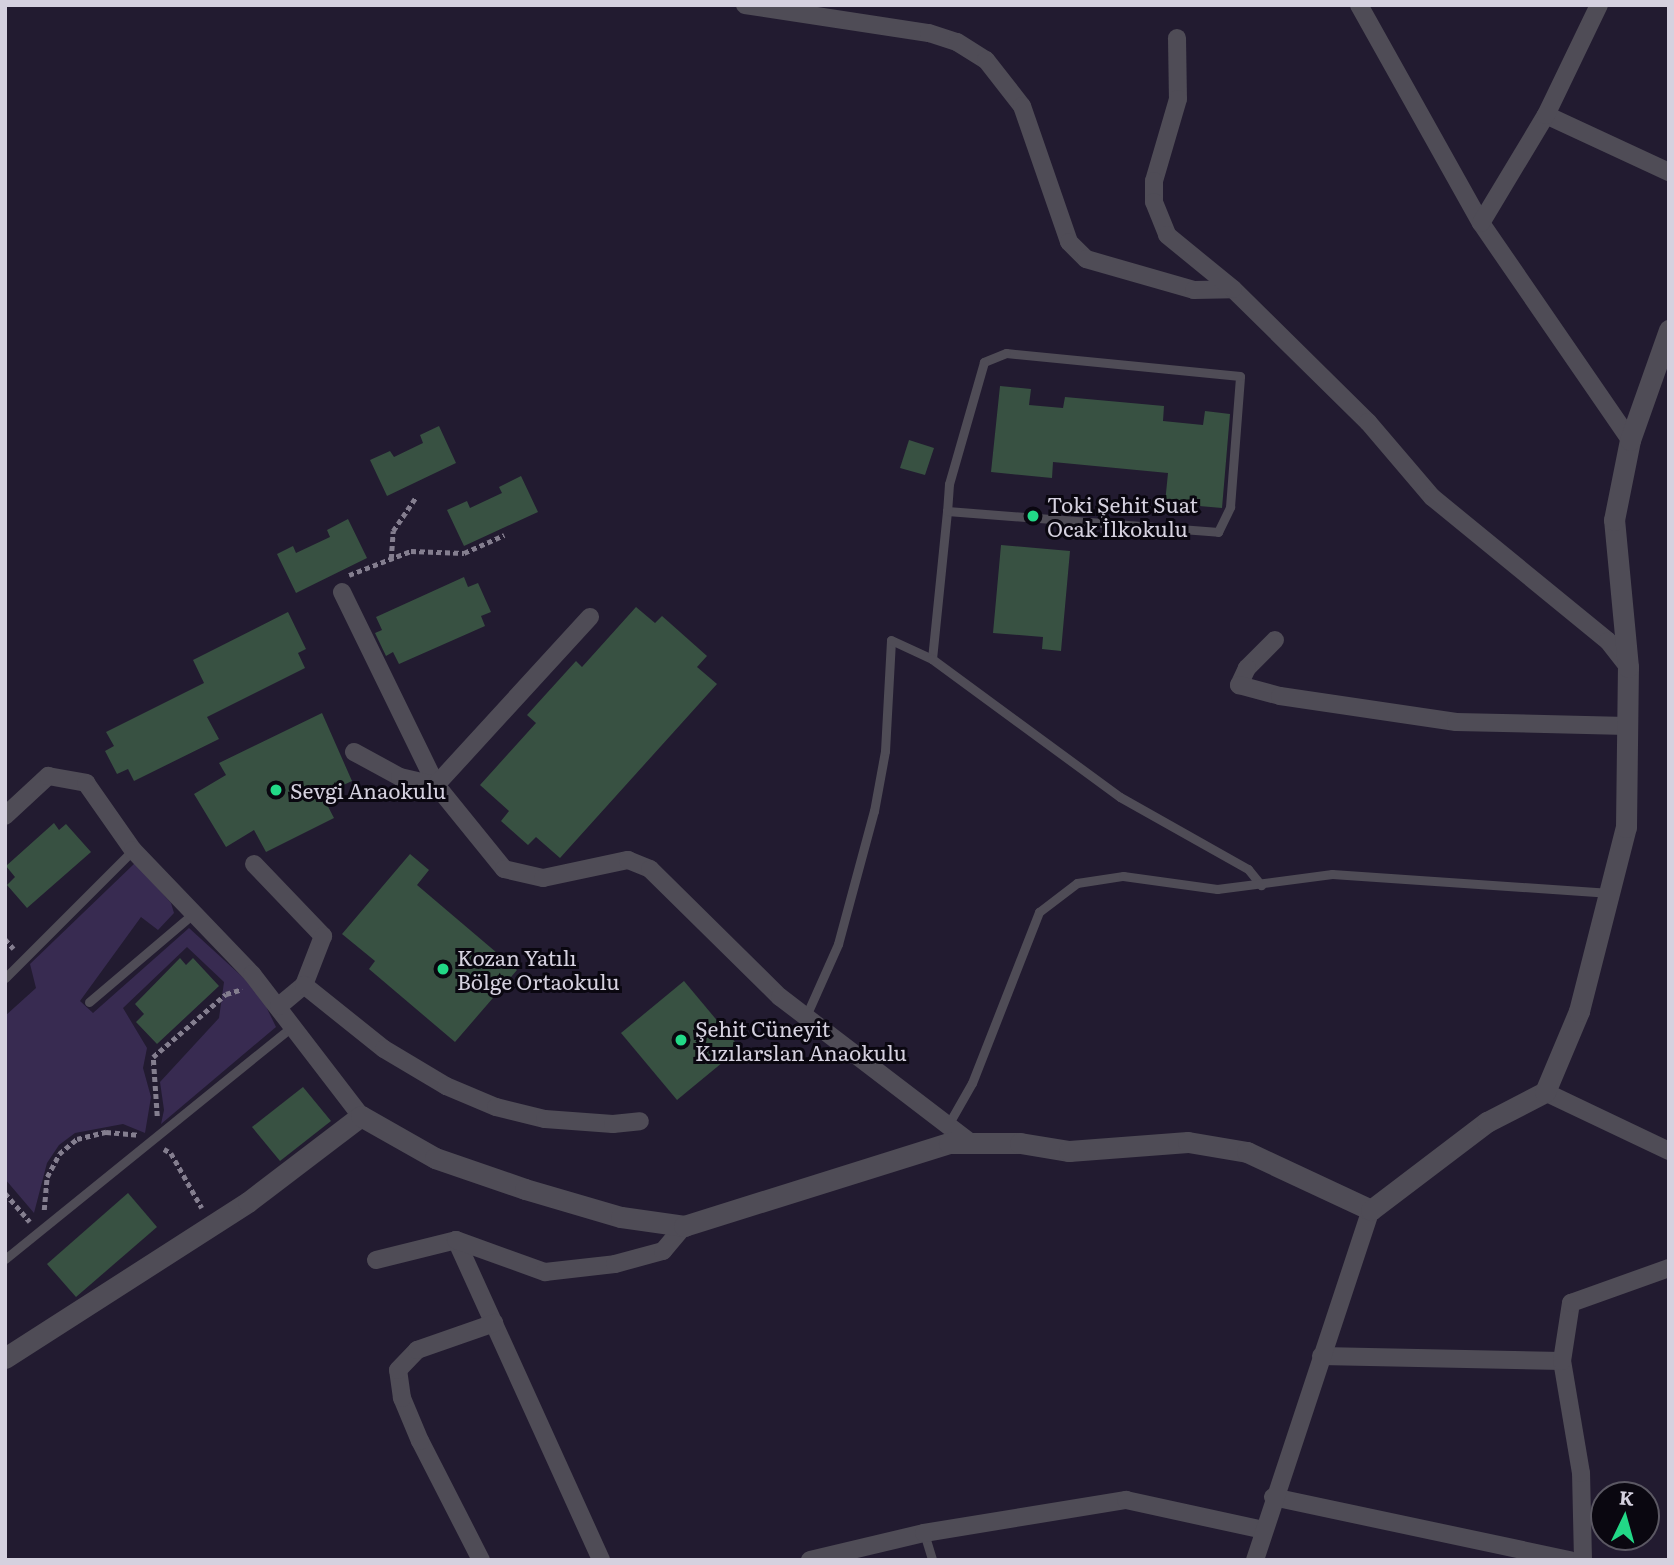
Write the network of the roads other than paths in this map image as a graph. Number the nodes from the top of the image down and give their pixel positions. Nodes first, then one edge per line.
1 (745, 5) edge
2 (1599, 5) edge
3 (1369, 9) edge
4 (1177, 38) dead end
5 (1546, 115) junction
6 (1669, 173) edge
7 (1481, 223) junction
8 (1233, 289) junction
9 (1669, 330) edge
10 (1630, 440) junction
11 (947, 511) junction
12 (342, 592) road end
13 (590, 617) dead end
14 (1275, 640) dead end
15 (932, 659) junction
16 (1628, 667) junction
17 (1628, 726) junction
18 (354, 752) dead end
19 (436, 785) junction
20 (5, 816) edge
21 (132, 850) junction
22 (254, 864) dead end
23 (1261, 885) junction
24 (1612, 894) junction
25 (194, 913) junction
26 (5, 978) edge
27 (304, 985) junction
28 (89, 1002) dead end
29 (279, 1006) junction
30 (806, 1016) junction
31 (295, 1025) junction
32 (1545, 1092) junction
33 (361, 1116) junction
34 (640, 1121) dead end
35 (948, 1125) junction
36 (971, 1143) junction
37 (1669, 1151) edge
38 (1371, 1210) junction
39 (684, 1226) junction
40 (456, 1240) junction
41 (5, 1259) edge
42 (376, 1260) dead end
43 (1669, 1268) edge
44 (494, 1322) junction
45 (1321, 1356) junction
46 (5, 1358) edge
47 (1562, 1361) junction
48 (1273, 1497) junction
49 (1264, 1530) junction
50 (925, 1533) junction
51 (481, 1560) edge
52 (601, 1560) edge
53 (810, 1560) edge
54 (932, 1560) edge
55 (1255, 1560) edge
56 (1570, 1560) edge
57 (1583, 1560) edge

1 - 8 street
2 - 5 street
3 - 7 street
4 - 8 street
5 - 6 street
5 - 7 street
7 - 10 street
8 - 16 street
9 - 10 street
10 - 16 street
11 - 11 lane
11 - 15 lane
12 - 19 street
13 - 19 street
14 - 17 street
15 - 23 lane
15 - 30 lane
16 - 17 street
17 - 24 street
18 - 19 street
19 - 30 street
20 - 21 street
21 - 25 street
21 - 26 lane
22 - 27 street
23 - 24 lane
23 - 35 lane
24 - 32 street
25 - 28 lane
25 - 29 street
27 - 29 street
27 - 34 street
29 - 31 street
30 - 35 street
31 - 33 street
31 - 41 lane
32 - 37 street
32 - 38 street
33 - 39 street
33 - 46 street
35 - 36 street
36 - 38 street
36 - 39 street
38 - 45 street
39 - 40 street
40 - 42 street
40 - 44 street
43 - 47 street
44 - 51 street
44 - 52 street
45 - 47 street
45 - 48 street
47 - 57 street
48 - 49 street
48 - 56 street
49 - 50 street
49 - 55 street
50 - 53 street
50 - 54 lane

